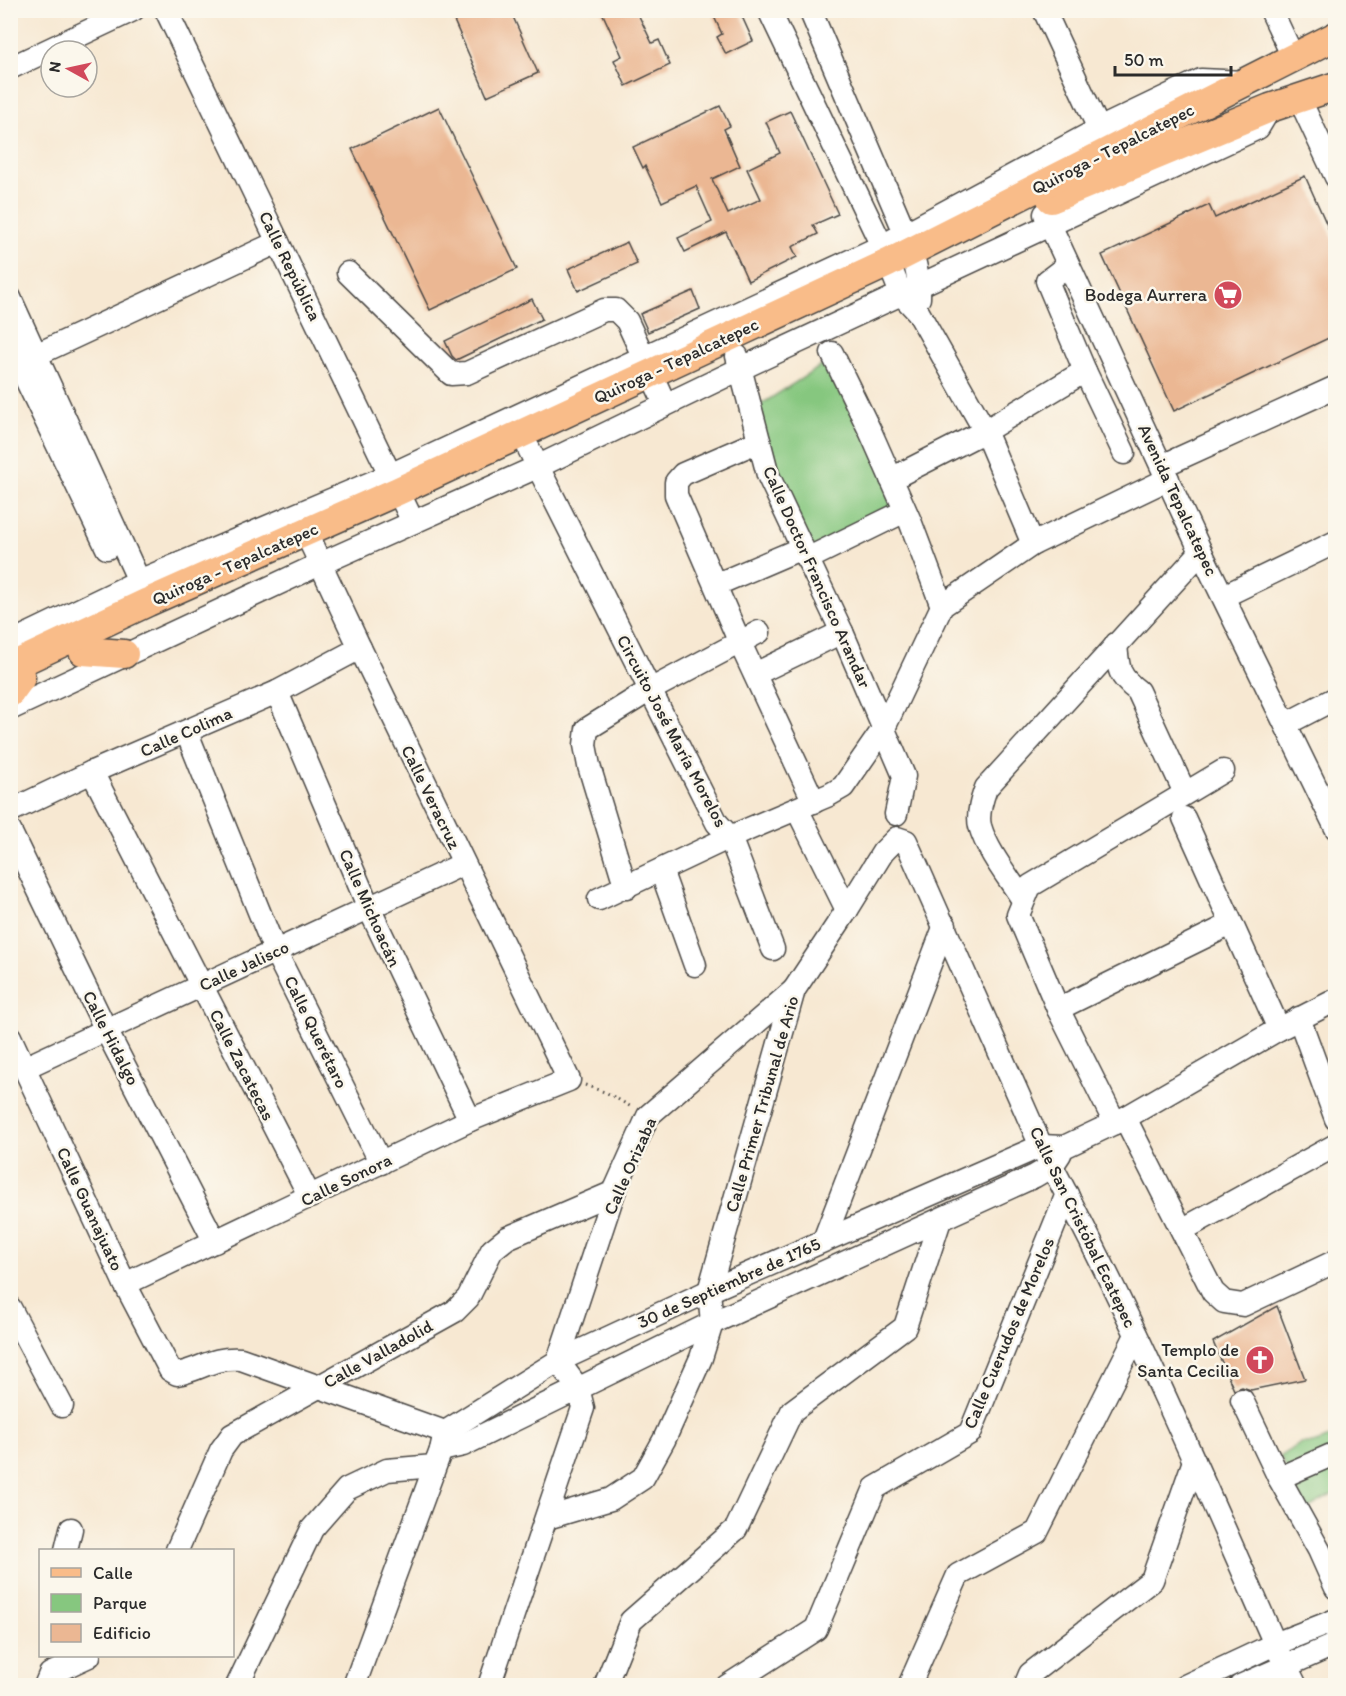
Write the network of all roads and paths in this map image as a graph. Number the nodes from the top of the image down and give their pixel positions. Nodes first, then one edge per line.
1 (133, 10) edge
2 (166, 10) edge
3 (810, 10) edge
4 (1044, 10) edge
5 (1271, 10) edge
6 (778, 14) edge
7 (1319, 49) edge
8 (10, 68) edge
9 (1247, 82) junction
10 (1333, 89) edge
11 (1299, 98) junction
12 (1099, 129) junction
13 (1335, 177) edge
14 (1038, 197) junction
15 (278, 242) junction
16 (902, 265) junction
17 (1068, 265) junction
18 (348, 273) dead end
19 (10, 298) edge
20 (832, 353) dead end
21 (19, 358) edge
22 (738, 362) junction
23 (1085, 371) junction
24 (655, 381) junction
25 (1335, 387) edge
26 (985, 431) junction
27 (759, 441) junction
28 (1124, 453) dead end
29 (533, 458) junction
30 (1165, 472) junction
31 (891, 479) junction
32 (401, 498) junction
33 (907, 516) junction
34 (308, 538) junction
35 (1335, 542) edge
36 (1033, 544) junction
37 (1201, 552) junction
38 (805, 554) junction
39 (715, 582) junction
40 (132, 584) junction
41 (1224, 596) junction
42 (97, 601) junction
43 (942, 606) junction
44 (842, 632) junction
45 (750, 638) junction
46 (79, 644) junction
47 (1116, 644) junction
48 (360, 648) junction
49 (124, 654) junction
50 (12, 671) edge
51 (755, 674) junction
52 (650, 690) junction
53 (277, 692) junction
54 (1335, 698) edge
55 (10, 709) edge
56 (1286, 724) junction
57 (884, 728) junction
58 (187, 733) junction
59 (1222, 771) dead end
60 (92, 772) junction
61 (1185, 793) junction
62 (805, 805) junction
63 (10, 811) edge
64 (896, 814) dead end
65 (1184, 818) dead end
66 (1335, 828) edge
67 (10, 831) edge
68 (730, 837) junction
69 (897, 838) joint
70 (463, 864) junction
71 (661, 870) junction
72 (626, 888) junction
73 (600, 899) dead end
74 (1020, 907) junction
75 (369, 908) junction
76 (847, 910) junction
77 (1231, 924) junction
78 (945, 925) junction
79 (773, 948) dead end
80 (275, 951) junction
81 (695, 965) dead end
82 (201, 986) junction
83 (794, 990) junction
84 (1335, 1000) edge
85 (1058, 1009) junction
86 (1299, 1018) junction
87 (1279, 1029) junction
88 (106, 1030) junction
89 (10, 1037) edge
90 (24, 1068) junction
91 (569, 1080) junction
92 (648, 1116) junction
93 (1335, 1119) edge
94 (470, 1120) junction
95 (1120, 1120) junction
96 (1335, 1145) edge
97 (1046, 1156) junction
98 (381, 1163) junction
99 (614, 1192) junction
100 (1067, 1194) junction
101 (310, 1197) junction
102 (939, 1221) junction
103 (1182, 1230) junction
104 (824, 1240) junction
105 (215, 1242) junction
106 (1335, 1261) edge
107 (125, 1284) junction
108 (708, 1291) junction
109 (10, 1308) edge
110 (712, 1323) junction
111 (1136, 1335) junction
112 (558, 1361) junction
113 (319, 1387) junction
114 (578, 1389) junction
115 (1242, 1400) dead end
116 (62, 1406) dead end
117 (440, 1449) junction
118 (1335, 1453) edge
119 (1194, 1461) junction
120 (1279, 1478) junction
121 (547, 1518) junction
122 (1327, 1546) edge
123 (178, 1549) edge
124 (1335, 1588) edge
125 (1335, 1620) edge
126 (1275, 1644) junction
127 (1335, 1644) edge
128 (86, 1657) edge
129 (1286, 1665) junction
130 (47, 1672) edge
131 (237, 1686) edge
132 (354, 1686) edge
133 (489, 1686) edge
134 (605, 1686) edge
135 (728, 1686) edge
136 (909, 1686) edge
137 (1025, 1686) edge
138 (1185, 1686) edge
139 (1240, 1686) edge
140 (1296, 1686) edge

1 - 8 street
2 - 15 street, Calle República
3 - 16 street
4 - 12 street
5 - 7 street
6 - 16 street
7 - 9 main road, Quiroga - Tepalcatepec
7 - 10 main road
9 - 12 street
9 - 14 main road, Quiroga - Tepalcatepec
10 - 11 main road, Quiroga - Tepalcatepec
11 - 13 street
11 - 14 main road, Quiroga - Tepalcatepec
12 - 14 street
14 - 16 main road, Quiroga - Tepalcatepec
14 - 16 street
14 - 17 street, Avenida Tepalcatepec
15 - 21 street
15 - 32 street, Calle República
16 - 22 main road, Quiroga - Tepalcatepec
16 - 24 main road, Quiroga - Tepalcatepec
16 - 26 street
17 - 23 street
17 - 30 street, Avenida Tepalcatepec
18 - 24 street
19 - 21 street
20 - 31 street
21 - 40 street
22 - 24 main road, Quiroga - Tepalcatepec
22 - 27 street, Calle Doctor Francisco Arandar
23 - 26 street
23 - 28 street
24 - 29 main road, Quiroga - Tepalcatepec
24 - 32 main road, Quiroga - Tepalcatepec
25 - 30 street
26 - 31 street
26 - 36 street
27 - 38 street, Calle Doctor Francisco Arandar
27 - 39 street
29 - 32 main road, Quiroga - Tepalcatepec
29 - 52 street, Circuito José María Morelos
30 - 36 street
30 - 37 street, Avenida Tepalcatepec
31 - 33 street
32 - 34 main road, Quiroga - Tepalcatepec
33 - 38 street
33 - 43 street
34 - 40 street
34 - 46 main road, Quiroga - Tepalcatepec
34 - 48 street, Calle Veracruz
34 - 49 street
35 - 41 street
36 - 43 street
37 - 41 street, Avenida Tepalcatepec
37 - 47 street
38 - 39 street
38 - 44 street, Calle Doctor Francisco Arandar
39 - 45 street
40 - 42 street
41 - 56 street, Avenida Tepalcatepec
42 - 46 main road
42 - 50 street
43 - 57 street, Circuito José María Morelos
44 - 51 street
44 - 57 street, Calle Doctor Francisco Arandar
45 - 51 street
45 - 52 street
46 - 49 main road
46 - 50 main road, Quiroga - Tepalcatepec
47 - 61 street
47 - 74 street
48 - 53 street, Calle Colima
48 - 70 street, Calle Veracruz
49 - 55 street
51 - 62 street
52 - 68 street, Circuito José María Morelos
52 - 72 street
53 - 58 street, Calle Colima
53 - 75 street, Calle Michoacán
54 - 56 street
56 - 66 street, Avenida Tepalcatepec
57 - 62 street, Circuito José María Morelos
57 - 64 street, Calle Doctor Francisco Arandar
58 - 60 street, Calle Colima
58 - 80 street, Calle Querétaro
59 - 61 street
60 - 63 street, Calle Colima
60 - 82 street, Calle Zacatecas
61 - 74 street
62 - 68 street, Circuito José María Morelos
62 - 76 street
65 - 77 street
67 - 88 street, Calle Hidalgo
68 - 71 street
68 - 79 street
69 - 76 street, Calle Primer Tribunal de Ario
69 - 78 street, Calle San Cristóbal Ecatepec
70 - 75 street, Calle Jalisco
70 - 91 street, Calle Veracruz
71 - 72 street
71 - 81 street
72 - 73 street
74 - 85 street
75 - 80 street, Calle Jalisco
75 - 94 street, Calle Michoacán
76 - 83 street, Calle Primer Tribunal de Ario
77 - 85 street
77 - 87 street
78 - 97 street, Calle San Cristóbal Ecatepec
78 - 104 street
80 - 82 street, Calle Jalisco
80 - 98 street, Calle Querétaro
82 - 88 street, Calle Jalisco
82 - 101 street, Calle Zacatecas
83 - 92 street, Calle Orizaba
83 - 108 street, Calle Primer Tribunal de Ario
84 - 86 street
85 - 95 street
86 - 87 street
86 - 93 street
87 - 95 street
88 - 90 street, Calle Jalisco
88 - 105 street, Calle Hidalgo
89 - 90 street, Calle Guanajuato
90 - 107 street, Calle Guanajuato
91 - 92 path
91 - 94 street, Calle Sonora
92 - 99 street, Calle Orizaba
94 - 98 street, Calle Sonora
95 - 97 street
95 - 103 street
96 - 103 street
97 - 100 street, Calle San Cristóbal Ecatepec
97 - 102 street, 30 de Septiembre de 1765
97 - 104 street, 30 de Septiembre de 1765
98 - 101 street, Calle Sonora
99 - 112 street, Calle Orizaba
99 - 113 street, Calle Valladolid
100 - 111 street, Calle San Cristóbal Ecatepec
100 - 135 street, Calle Cuerudos de Morelos
101 - 105 street, Calle Sonora
102 - 110 street, 30 de Septiembre de 1765
102 - 134 street
103 - 106 street
104 - 108 street, 30 de Septiembre de 1765
105 - 107 street, Calle Sonora
107 - 113 street, Calle Guanajuato
108 - 110 street
108 - 112 street, 30 de Septiembre de 1765
109 - 116 street
110 - 114 street, 30 de Septiembre de 1765
110 - 121 street
111 - 119 street, Calle San Cristóbal Ecatepec
111 - 136 street
112 - 114 street
112 - 117 street, 30 de Septiembre de 1765
113 - 117 street
113 - 123 street, Calle Valladolid
114 - 117 street, 30 de Septiembre de 1765
114 - 121 street
115 - 120 street
117 - 131 street
117 - 132 street
118 - 120 street
119 - 126 street, Calle San Cristóbal Ecatepec
119 - 137 street
120 - 122 street
121 - 133 street
122 - 124 street
125 - 126 street
126 - 129 street, Calle San Cristóbal Ecatepec
126 - 138 street
127 - 129 street
128 - 130 street
129 - 139 street
129 - 140 street, Calle San Cristóbal Ecatepec

